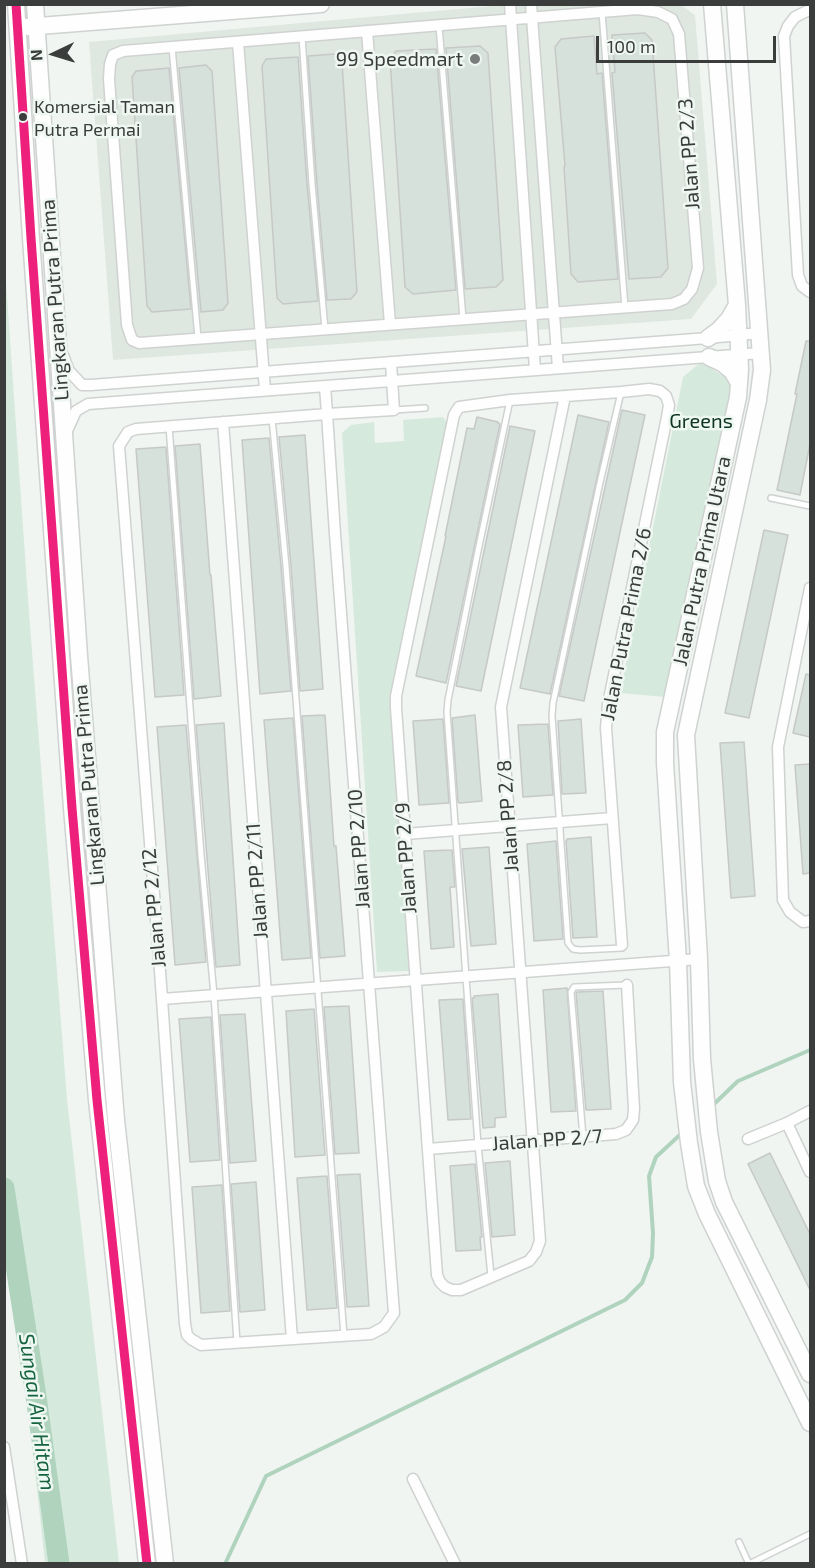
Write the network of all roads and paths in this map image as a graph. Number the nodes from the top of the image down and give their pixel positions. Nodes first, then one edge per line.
1 (16, 4) edge
2 (35, 4) edge
3 (321, 4) edge
4 (510, 4) edge
5 (531, 4) edge
6 (712, 4) edge
7 (735, 4) edge
8 (270, 7) edge
9 (810, 11) edge
10 (602, 12) junction
11 (532, 18) junction
12 (511, 20) junction
13 (439, 26) junction
14 (37, 27) junction
15 (18, 28) junction
16 (367, 31) junction
17 (302, 37) junction
18 (238, 42) junction
19 (172, 47) junction
20 (810, 292) edge
21 (737, 305) junction
22 (625, 308) junction
23 (554, 312) junction
24 (531, 314) junction
25 (463, 319) junction
26 (390, 324) junction
27 (325, 329) junction
28 (261, 333) junction
29 (760, 333) junction
30 (739, 335) junction
31 (198, 338) junction
32 (708, 338) junction
33 (57, 341) junction
34 (556, 350) junction
35 (534, 352) junction
36 (761, 353) junction
37 (740, 354) junction
38 (709, 357) junction
39 (391, 363) junction
40 (558, 368) junction
41 (535, 370) junction
42 (263, 372) junction
43 (393, 381) junction
44 (739, 383) junction
45 (325, 386) junction
46 (265, 390) junction
47 (621, 392) junction
48 (565, 396) junction
49 (510, 400) junction
50 (425, 408) dead end
51 (394, 410) junction
52 (327, 414) junction
53 (272, 418) junction
54 (223, 422) junction
55 (169, 426) junction
56 (64, 437) junction
57 (771, 498) dead end
58 (810, 506) edge
59 (810, 588) edge
60 (612, 818) junction
61 (560, 822) junction
62 (509, 826) junction
63 (455, 830) junction
64 (405, 834) junction
65 (810, 921) edge
66 (622, 945) joint
67 (699, 959) junction
68 (678, 961) junction
69 (520, 972) junction
70 (465, 976) junction
71 (415, 980) junction
72 (369, 983) junction
73 (627, 985) joint
74 (317, 987) junction
75 (265, 991) junction
76 (214, 995) junction
77 (162, 999) junction
78 (810, 1111) edge
79 (786, 1123) junction
80 (583, 1137) junction
81 (748, 1139) dead end
82 (532, 1140) junction
83 (478, 1145) junction
84 (428, 1149) junction
85 (810, 1172) edge
86 (491, 1278) junction
87 (344, 1336) junction
88 (291, 1339) junction
89 (237, 1343) junction
90 (810, 1374) edge
91 (810, 1423) edge
92 (4, 1447) edge
93 (413, 1479) dead end
94 (810, 1534) edge
95 (739, 1542) dead end
96 (22, 1563) edge
97 (147, 1563) edge
98 (165, 1563) edge
99 (455, 1563) edge
100 (749, 1563) edge

1 - 15 main road, Lingkaran Putra Prima
2 - 14 main road, Lingkaran Putra Prima
3 - 8 main road
4 - 12 street
5 - 11 street
6 - 21 main road, Jalan Putra Prima Utara
7 - 29 main road, Jalan Putra Prima Utara
8 - 14 main road
9 - 20 street
10 - 11 street, Jalan PP 2/3
10 - 22 lane
10 - 22 street, Jalan PP 2/3
11 - 12 street, Jalan PP 2/3
11 - 23 street
12 - 13 street, Jalan PP 2/3
12 - 24 street
13 - 16 street, Jalan PP 2/3
13 - 25 lane
14 - 15 main road
14 - 33 main road, Lingkaran Putra Prima
15 - 97 main road, Lingkaran Putra Prima
16 - 17 street, Jalan PP 2/3
16 - 26 street
17 - 18 street, Jalan PP 2/3
17 - 27 lane
18 - 19 street, Jalan PP 2/3
18 - 28 street
19 - 31 lane
19 - 31 street, Jalan PP 2/3
21 - 30 main road, Jalan Putra Prima Utara
21 - 32 main road
22 - 23 street, Jalan PP 2/3
23 - 24 street, Jalan PP 2/3
23 - 34 street
24 - 25 street, Jalan PP 2/3
24 - 35 street
25 - 26 street, Jalan PP 2/3
26 - 27 street, Jalan PP 2/3
27 - 28 street, Jalan PP 2/3
28 - 31 street, Jalan PP 2/3
28 - 42 street
29 - 30 street
29 - 36 main road, Jalan Putra Prima Utara
30 - 32 street
30 - 37 main road, Jalan Putra Prima Utara
32 - 34 street
33 - 42 street
33 - 56 main road, Lingkaran Putra Prima
34 - 35 street
34 - 40 street
35 - 39 street
35 - 41 street
36 - 37 street
36 - 67 main road, Jalan Putra Prima Utara
37 - 38 street
37 - 44 main road, Jalan Putra Prima Utara
38 - 40 street
38 - 44 main road
39 - 42 street
39 - 43 street
40 - 41 street
41 - 43 street
42 - 46 street
43 - 45 street
43 - 51 street
44 - 68 main road, Jalan Putra Prima Utara
45 - 46 street
45 - 52 street, Jalan PP 2/10
46 - 56 street
47 - 48 street
47 - 60 street, Jalan Putra Prima 2/6
47 - 61 lane
48 - 49 street
48 - 62 street, Jalan PP 2/8
49 - 63 lane
49 - 64 street, Jalan PP 2/9
50 - 51 lane
51 - 52 street
52 - 53 street
52 - 72 street, Jalan PP 2/10
53 - 54 street
53 - 74 lane
54 - 55 street
54 - 75 street, Jalan PP 2/11
55 - 76 lane
55 - 77 street, Jalan PP 2/12
56 - 98 main road, Lingkaran Putra Prima
57 - 58 lane
59 - 65 street
60 - 61 street
60 - 66 street, Jalan Putra Prima 2/6
61 - 62 street
61 - 66 lane
62 - 63 street
62 - 69 street, Jalan PP 2/8
63 - 64 street
63 - 70 lane
64 - 71 street, Jalan PP 2/9
67 - 68 street
67 - 90 main road, Jalan Putra Prima Utara
68 - 69 street
68 - 91 main road, Jalan Putra Prima Utara
69 - 70 street
69 - 82 street, Jalan PP 2/8
70 - 71 street
70 - 83 lane
71 - 72 street
71 - 84 street, Jalan PP 2/9
72 - 74 street
72 - 87 street, Jalan PP 2/10
73 - 80 street, Jalan PP 2/7
73 - 80 lane
74 - 75 street
74 - 87 lane
75 - 76 street
75 - 88 street, Jalan PP 2/11
76 - 77 street
76 - 89 lane
77 - 89 street, Jalan PP 2/12
78 - 79 street
79 - 81 street
79 - 85 street
80 - 82 street, Jalan PP 2/7
82 - 83 street, Jalan PP 2/7
82 - 86 street, Jalan PP 2/8
83 - 84 street, Jalan PP 2/7
83 - 86 lane
84 - 86 street, Jalan PP 2/9
87 - 88 street
88 - 89 street
92 - 96 street
93 - 99 street
94 - 100 lane
95 - 100 lane

